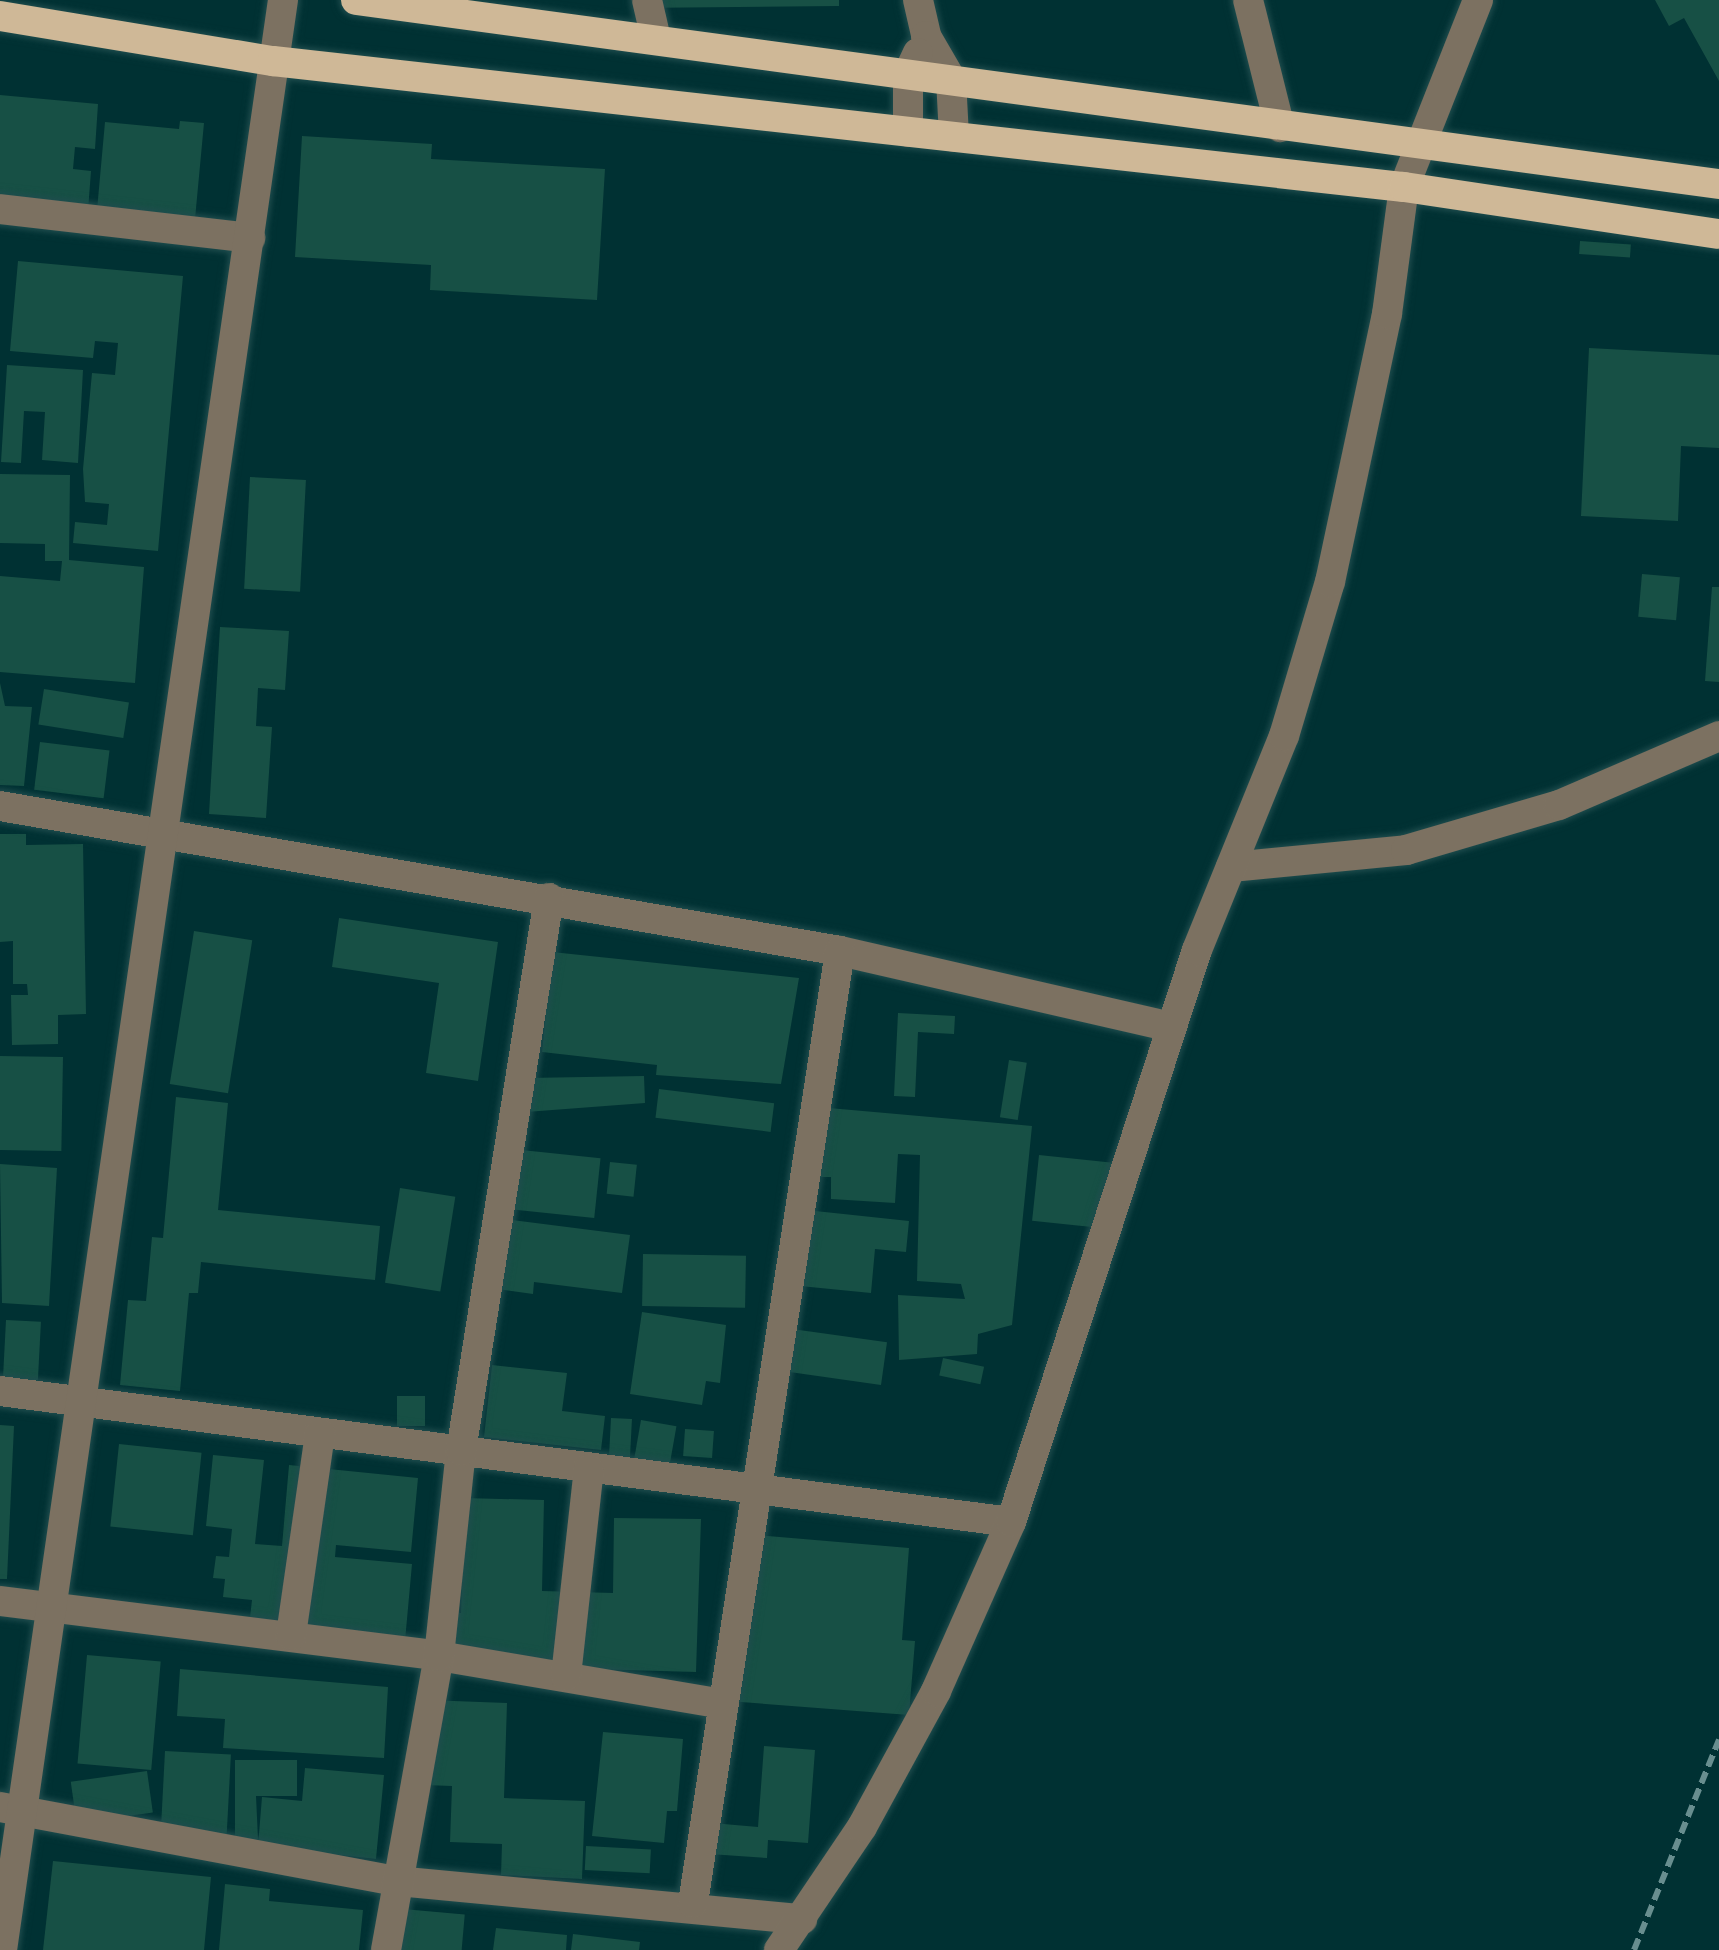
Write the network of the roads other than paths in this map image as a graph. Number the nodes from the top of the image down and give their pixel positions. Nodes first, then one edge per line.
1 (283, 0) edge
2 (356, 0) edge
3 (647, 0) edge
4 (918, 0) edge
5 (1248, 0) edge
6 (1478, 0) edge
7 (0, 16) edge
8 (926, 37) junction
9 (656, 39) junction
10 (273, 62) junction
11 (908, 74) junction
12 (951, 79) junction
13 (1280, 127) junction
14 (908, 132) junction
15 (953, 137) junction
16 (1418, 145) junction
17 (1719, 184) edge
18 (1404, 187) junction
19 (0, 209) edge
20 (1719, 234) edge
21 (250, 238) junction
22 (1719, 736) edge
23 (0, 806) edge
24 (164, 835) junction
25 (1231, 866) junction
26 (549, 898) junction
27 (840, 951) junction
28 (1171, 1027) junction
29 (0, 1391) edge
30 (82, 1403) junction
31 (320, 1433) junction
32 (460, 1451) junction
33 (589, 1469) junction
34 (751, 1492) junction
35 (1011, 1522) junction
36 (0, 1601) edge
37 (52, 1609) junction
38 (290, 1635) junction
39 (439, 1656) junction
40 (566, 1676) junction
41 (723, 1704) junction
42 (11, 1809) edge
43 (397, 1881) junction
44 (693, 1903) junction
45 (802, 1919) junction
46 (2, 1950) edge
47 (386, 1950) edge
48 (779, 1950) edge

1 - 10 street
2 - 9 main road
3 - 9 street
4 - 8 street
5 - 13 street
6 - 16 street
7 - 10 main road
8 - 11 street
8 - 12 street
9 - 11 main road
10 - 14 main road
10 - 21 street
11 - 12 main road
11 - 14 street
12 - 13 main road
12 - 15 street
13 - 16 main road
14 - 15 main road
15 - 18 main road
16 - 17 main road
16 - 18 street
18 - 20 main road
18 - 25 street
19 - 21 street
21 - 24 street
22 - 25 street
23 - 24 street
24 - 26 street
24 - 30 street
25 - 28 street
26 - 27 street
26 - 32 street
27 - 28 street
27 - 34 street
28 - 35 street
29 - 30 street
30 - 31 street
30 - 37 street
31 - 32 street
31 - 38 street
32 - 33 street
32 - 39 street
33 - 34 street
33 - 40 street
34 - 35 street
34 - 41 street
35 - 45 street
36 - 37 street
37 - 38 street
37 - 42 street
38 - 39 street
39 - 40 street
39 - 43 street
40 - 41 street
41 - 44 street
42 - 43 street
42 - 46 street
43 - 44 street
43 - 47 street
44 - 45 street
45 - 48 street

